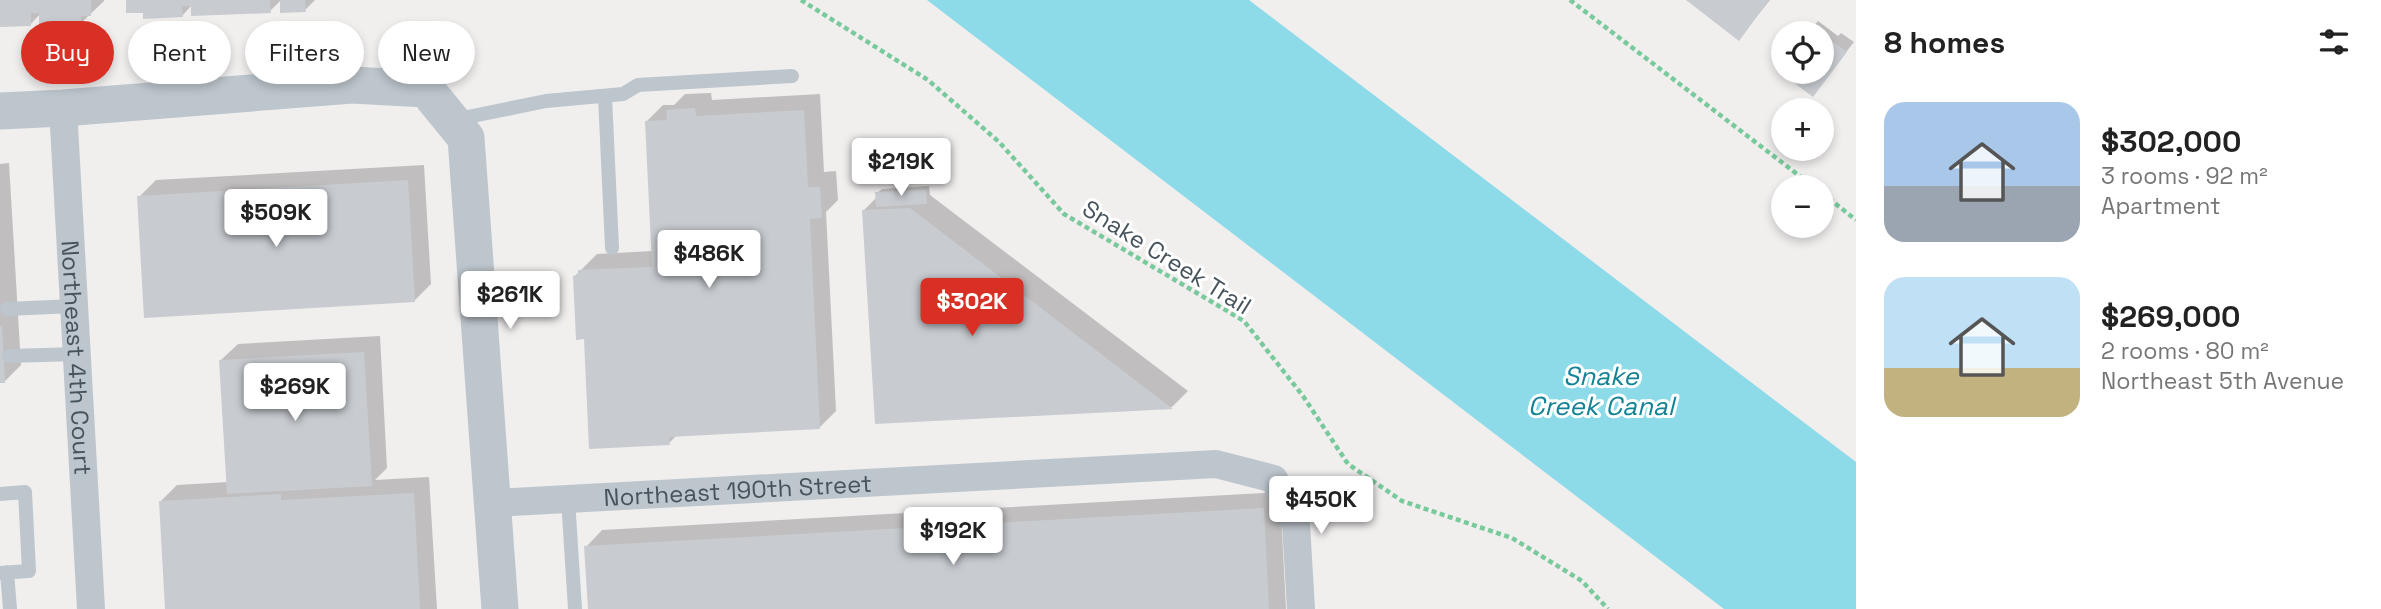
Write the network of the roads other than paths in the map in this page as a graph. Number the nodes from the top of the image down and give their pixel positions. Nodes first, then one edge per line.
1 (792, 76) dead end
2 (605, 96) junction
3 (63, 108) junction
4 (0, 111) edge
5 (452, 120) junction
6 (612, 248) dead end
7 (74, 306) junction
8 (7, 309) dead end
9 (76, 354) junction
10 (9, 356) dead end
11 (0, 494) edge
12 (568, 499) junction
13 (493, 503) junction
14 (3, 572) edge
15 (10, 609) edge
16 (91, 609) edge
17 (500, 609) edge
18 (575, 609) edge
19 (1301, 609) edge

1 - 2 lane
2 - 5 lane
2 - 6 lane
3 - 4 street
3 - 5 street
3 - 7 street, Northeast 4th Court
5 - 13 street
7 - 8 lane
7 - 9 street, Northeast 4th Court
9 - 10 lane
9 - 16 street, Northeast 4th Court
11 - 14 lane
12 - 13 street, Northeast 190th Street
12 - 18 lane
12 - 19 street, Northeast 190th Street
13 - 17 street
14 - 15 lane

